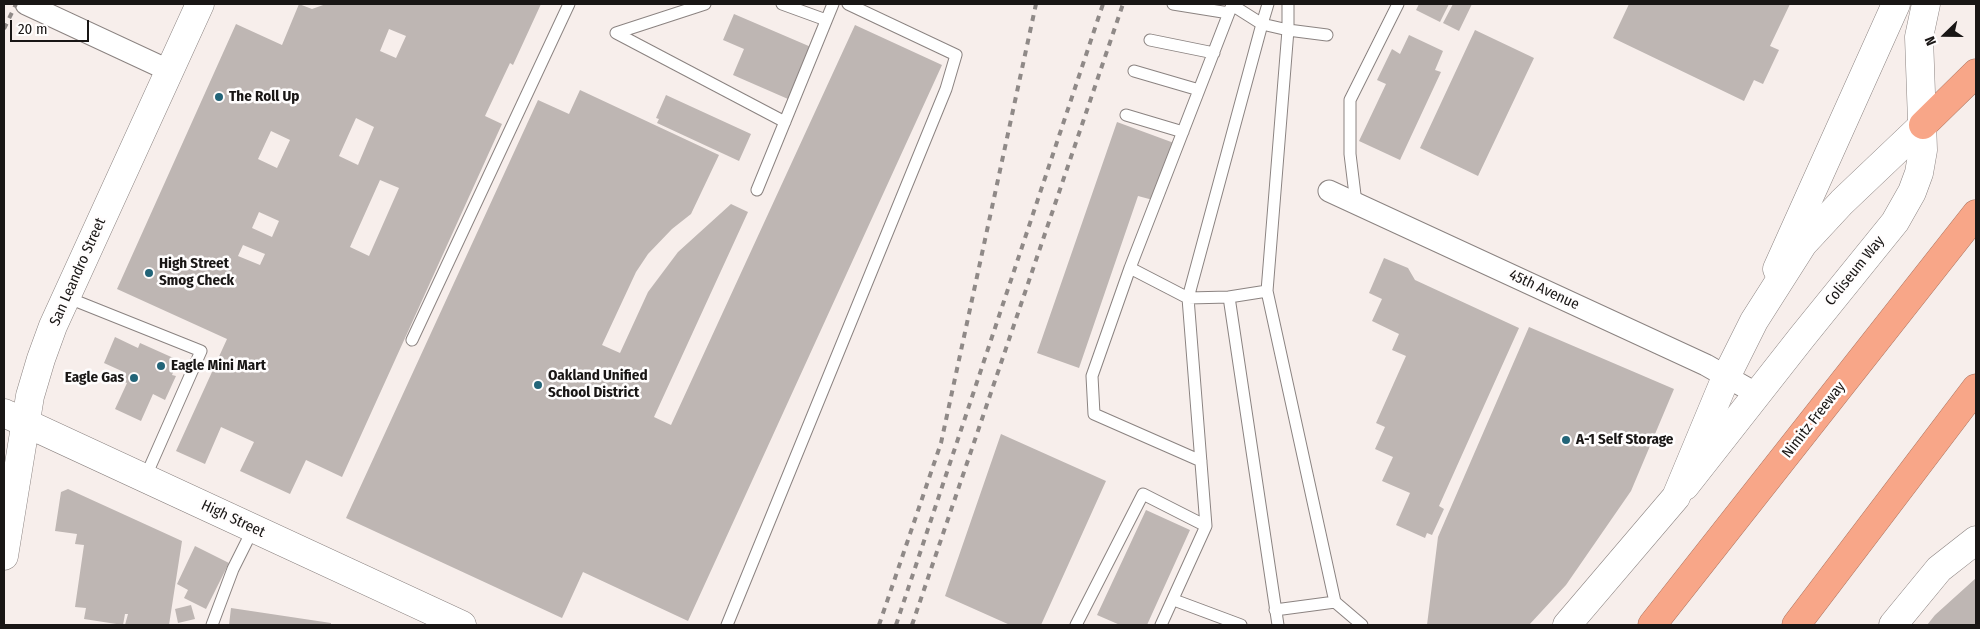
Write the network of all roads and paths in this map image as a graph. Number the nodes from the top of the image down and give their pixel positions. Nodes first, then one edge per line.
1 (26, 4) edge
2 (200, 4) edge
3 (569, 4) edge
4 (705, 4) edge
5 (782, 4) edge
6 (833, 4) edge
7 (848, 4) edge
8 (1173, 4) edge
9 (1268, 4) edge
10 (1288, 4) edge
11 (1398, 4) edge
12 (1896, 4) edge
13 (1926, 4) edge
14 (1231, 7) edge
15 (826, 20) junction
16 (1262, 24) junction
17 (1288, 30) junction
18 (1326, 35) dead end
19 (1150, 40) dead end
20 (1214, 53) junction
21 (170, 71) junction
22 (1134, 71) dead end
23 (1976, 73) edge
24 (1199, 90) junction
25 (1126, 114) dead end
26 (785, 122) junction
27 (1923, 125) junction
28 (1183, 132) junction
29 (757, 190) dead end
30 (1329, 190) dead end
31 (1356, 203) junction
32 (1976, 214) edge
33 (1130, 268) junction
34 (1266, 291) junction
35 (66, 297) junction
36 (1229, 297) junction
37 (1188, 298) junction
38 (1754, 321) junction
39 (412, 340) dead end
40 (1726, 377) junction
41 (1976, 388) edge
42 (1757, 394) junction
43 (14, 418) edge
44 (1201, 461) junction
45 (145, 478) junction
46 (1676, 497) junction
47 (1206, 526) junction
48 (253, 528) junction
49 (1973, 546) edge
50 (4, 556) edge
51 (1174, 600) junction
52 (1335, 602) junction
53 (1275, 610) junction
54 (457, 624) edge
55 (212, 625) edge
56 (728, 625) edge
57 (1076, 625) edge
58 (1161, 625) edge
59 (1241, 625) edge
60 (1278, 625) edge
61 (1362, 625) edge
62 (1567, 625) edge
63 (1652, 625) edge
64 (1796, 625) edge
65 (1893, 625) edge

1 - 21 street
2 - 21 main road, San Leandro Street
3 - 39 lane
4 - 26 lane
5 - 15 lane
6 - 15 lane
7 - 56 lane
8 - 14 lane
9 - 16 lane
10 - 17 lane
11 - 31 lane
12 - 38 main road, Coliseum Way
13 - 27 main road, Coliseum Way
14 - 16 lane
14 - 20 lane
15 - 26 lane
16 - 17 lane
16 - 37 lane
17 - 18 lane
17 - 34 lane
19 - 20 lane
20 - 24 lane
21 - 35 main road, San Leandro Street
22 - 24 lane
23 - 27 highway
24 - 28 lane
25 - 28 lane
26 - 29 lane
27 - 38 main road
27 - 42 main road, Coliseum Way
28 - 33 lane
30 - 31 street, 45th Avenue
31 - 40 street, 45th Avenue
32 - 63 highway, Nimitz Freeway
33 - 37 lane
33 - 44 lane
34 - 36 lane
34 - 52 lane
35 - 43 main road, San Leandro Street
35 - 45 lane
36 - 37 lane
36 - 53 lane
37 - 44 lane
38 - 40 main road, Coliseum Way
40 - 42 street, 45th Avenue
40 - 46 main road, Coliseum Way
41 - 64 highway
42 - 46 main road, Coliseum Way
43 - 45 main road, High Street
43 - 50 main road, San Leandro Street
44 - 47 lane
45 - 48 main road, High Street
46 - 62 main road, Coliseum Way
47 - 51 lane
47 - 57 lane
48 - 54 main road, High Street
48 - 55 lane
49 - 65 main road
51 - 58 lane
51 - 59 lane
52 - 53 lane
52 - 61 lane
53 - 60 lane

